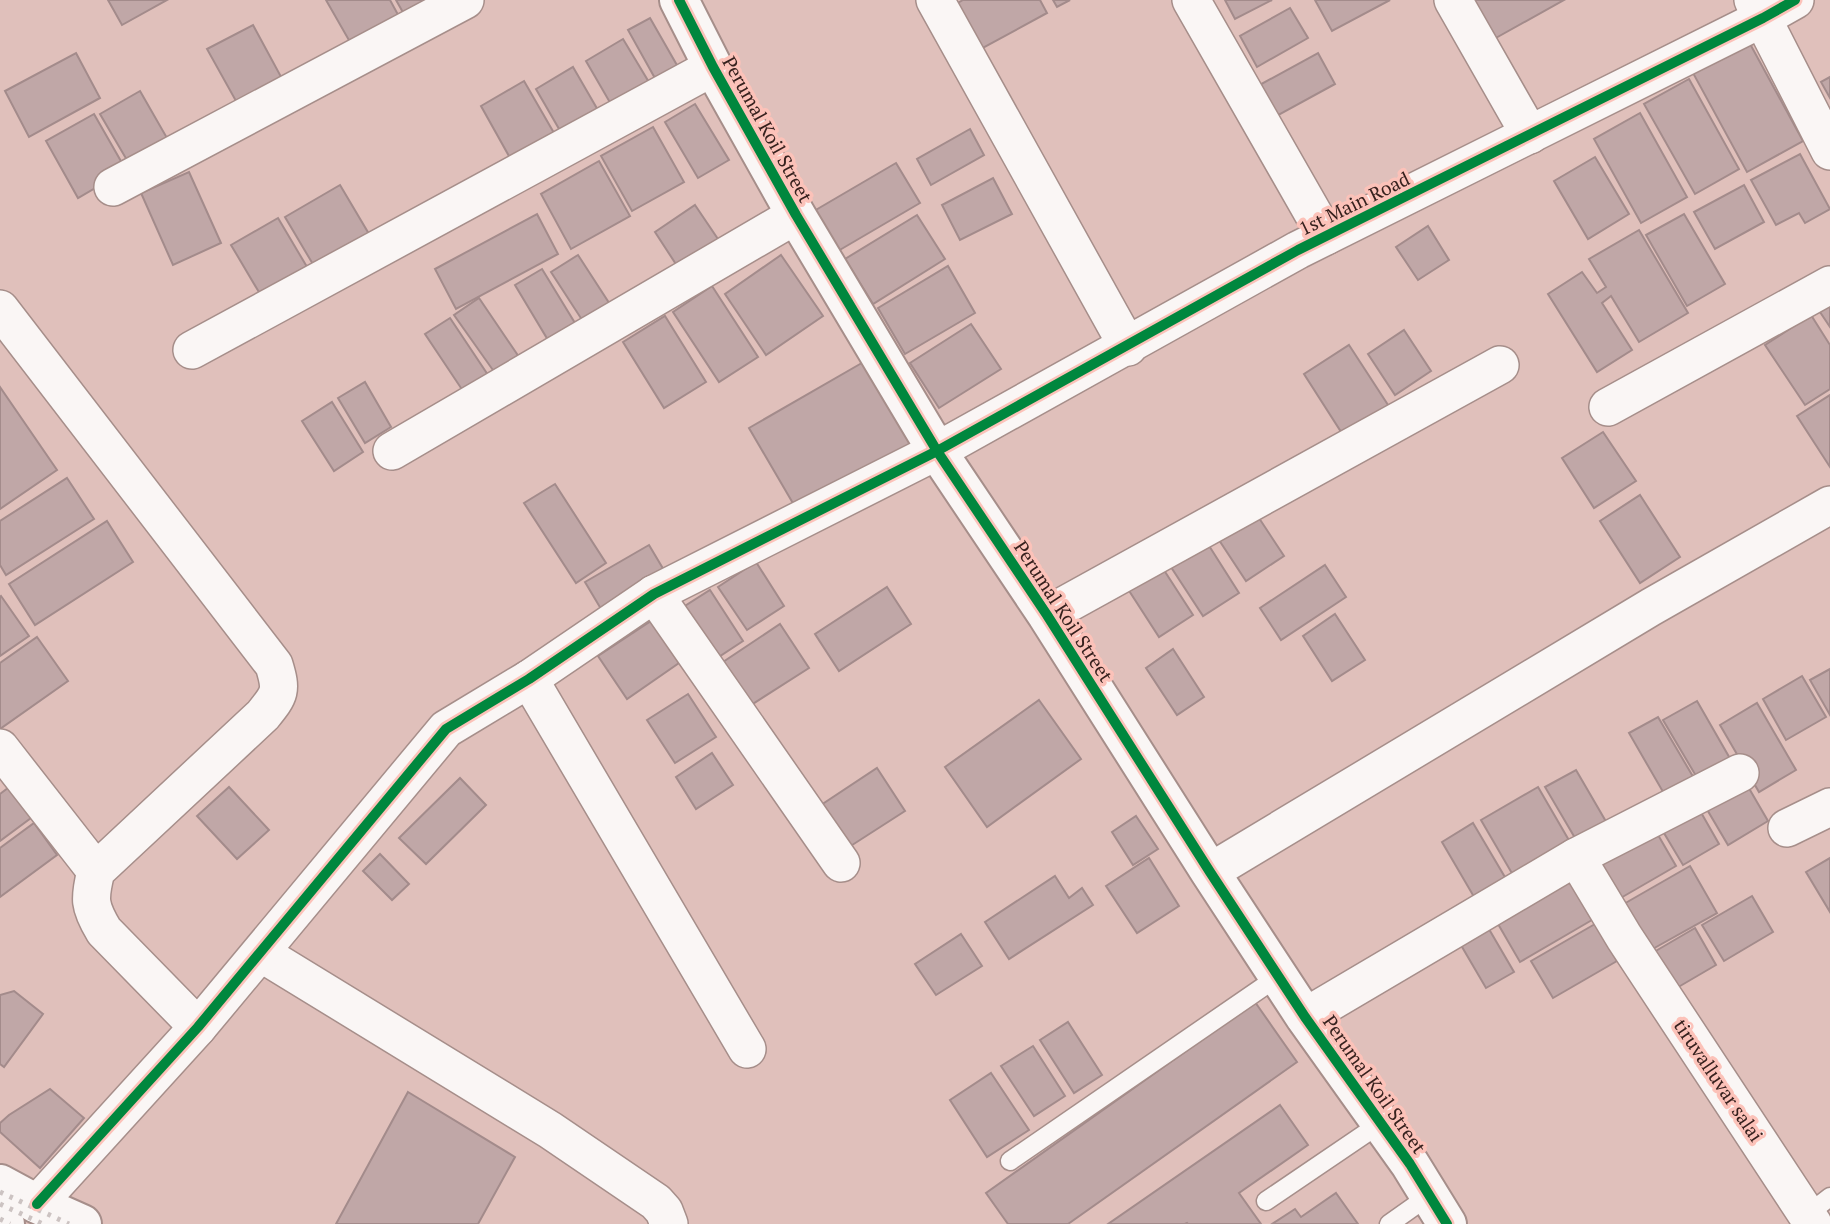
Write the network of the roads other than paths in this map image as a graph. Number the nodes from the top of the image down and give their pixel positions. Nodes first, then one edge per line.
1 (465, 0) edge
2 (679, 0) edge
3 (935, 0) edge
4 (1191, 0) edge
5 (1453, 0) edge
6 (1795, 0) edge
7 (1758, 9) edge
8 (713, 67) junction
9 (1530, 135) junction
10 (1830, 150) edge
11 (113, 187) dead end
12 (796, 215) junction
13 (1326, 236) junction
14 (1830, 285) edge
15 (0, 309) edge
16 (1128, 346) junction
17 (191, 350) dead end
18 (1500, 365) dead end
19 (1608, 407) dead end
20 (392, 451) dead end
21 (937, 452) junction
22 (1830, 505) edge
23 (654, 594) junction
24 (1047, 615) junction
25 (529, 679) junction
26 (0, 748) edge
27 (1740, 773) dead end
28 (1830, 807) edge
29 (1787, 828) dead end
30 (1576, 857) junction
31 (841, 863) dead end
32 (96, 871) junction
33 (1210, 872) junction
34 (261, 953) junction
35 (1279, 976) junction
36 (1305, 1017) junction
37 (198, 1027) junction
38 (747, 1049) dead end
39 (1381, 1123) junction
40 (1010, 1161) dead end
41 (0, 1184) edge
42 (1266, 1201) dead end
43 (37, 1204) junction
44 (1438, 1209) edge
45 (1817, 1212) edge
46 (0, 1222) edge
47 (5, 1224) edge
48 (82, 1224) edge
49 (669, 1224) edge
50 (1389, 1224) edge

1 - 11 street
2 - 8 street, Perumal Koil Street
3 - 16 street
4 - 13 street
5 - 9 street
6 - 7 street, 1st Main Road
7 - 9 street, 1st Main Road
7 - 10 street
8 - 12 street, Perumal Koil Street
8 - 17 street
9 - 13 street, 1st Main Road
12 - 20 street
12 - 21 street, Perumal Koil Street
13 - 16 street, 1st Main Road
14 - 19 street
15 - 32 street
16 - 21 street, 1st Main Road
18 - 24 street
21 - 23 street, 1st Main Road
21 - 24 street, Perumal Koil Street
22 - 33 street
23 - 25 street, 1st Main Road
23 - 31 street
24 - 33 street, Perumal Koil Street
25 - 34 street, 1st Main Road
25 - 38 street
26 - 32 street
27 - 30 street
28 - 29 street
30 - 36 street
30 - 45 street, tiruvalluvar salai
32 - 37 street
33 - 35 street, Perumal Koil Street
34 - 37 street, 1st Main Road
34 - 49 street
35 - 36 street, Perumal Koil Street
35 - 40 lane
36 - 39 street, Perumal Koil Street
37 - 43 street, 1st Main Road
39 - 42 lane
39 - 44 street, Perumal Koil Street
41 - 43 street
43 - 48 street
44 - 50 lane
46 - 47 street

